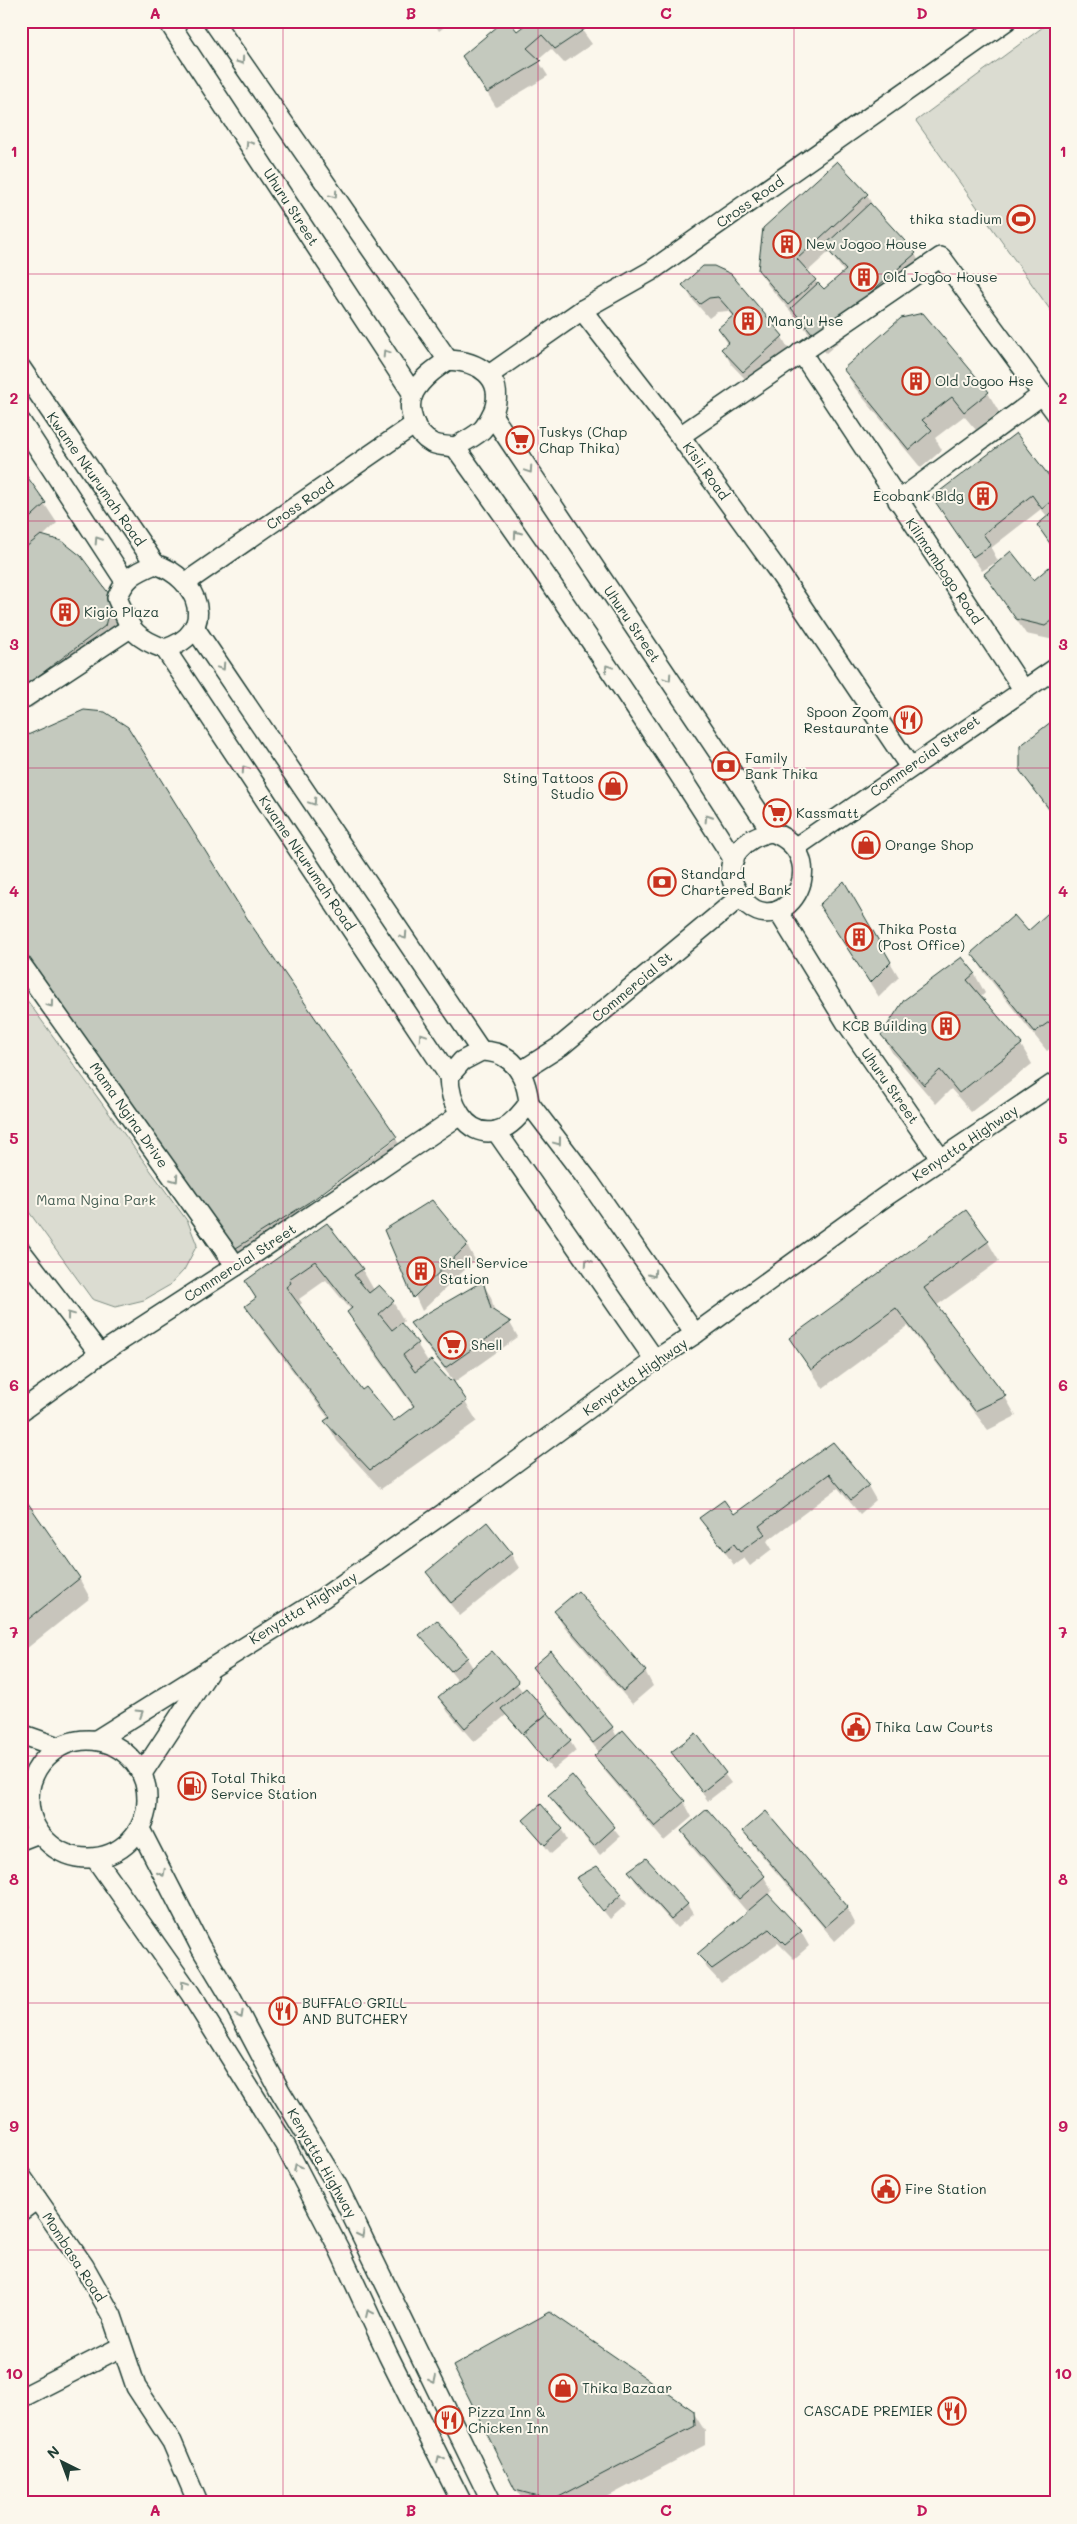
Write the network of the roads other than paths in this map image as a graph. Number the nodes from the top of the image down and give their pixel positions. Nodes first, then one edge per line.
1 (168, 21) edge
2 (213, 21) edge
3 (1006, 21) edge
4 (582, 310) junction
5 (801, 352) junction
6 (448, 360) junction
7 (21, 368) edge
8 (489, 375) junction
9 (413, 394) junction
10 (1043, 394) junction
11 (1056, 413) edge
12 (492, 415) junction
13 (21, 422) edge
14 (415, 424) junction
15 (680, 436) junction
16 (455, 447) junction
17 (898, 501) junction
18 (154, 564) junction
19 (125, 581) junction
20 (185, 583) junction
21 (194, 627) junction
22 (130, 628) junction
23 (165, 649) junction
24 (1056, 668) edge
25 (1023, 689) junction
26 (21, 700) edge
27 (910, 767) junction
28 (772, 832) junction
29 (796, 847) junction
30 (734, 860) junction
31 (740, 897) junction
32 (778, 911) junction
33 (21, 964) edge
34 (481, 1051) junction
35 (520, 1072) junction
36 (449, 1076) junction
37 (1056, 1082) edge
38 (529, 1103) junction
39 (460, 1116) junction
40 (496, 1131) junction
41 (940, 1158) junction
42 (21, 1251) edge
43 (236, 1266) junction
44 (695, 1334) junction
45 (100, 1354) junction
46 (655, 1360) junction
47 (21, 1411) edge
48 (211, 1667) junction
49 (21, 1734) edge
50 (98, 1739) junction
51 (58, 1747) junction
52 (143, 1772) junction
53 (25, 1794) edge
54 (140, 1829) junction
55 (39, 1833) junction
56 (21, 1840) edge
57 (95, 1858) junction
58 (21, 2176) edge
59 (37, 2199) junction
60 (21, 2211) edge
61 (121, 2347) junction
62 (21, 2398) edge
63 (198, 2503) edge
64 (462, 2503) edge
65 (492, 2503) edge

9 -> 1 street, Uhuru Street
2 -> 6 street
3 - 4 street, Cross Road
4 - 8 street, Cross Road
4 - 15 street
5 - 10 street, Kisii Road
5 - 15 street, Kisii Road
5 - 17 street, Kilimambogo Road
6 - 8 street
6 - 9 street
7 - 18 street, Kwame Nkurumah Road
8 - 12 street
9 - 14 street
10 - 11 street
10 - 17 street
12 - 16 street
12 -> 28 street, Uhuru Street
19 -> 13 street, Kwame Nkurumah Road
14 - 16 street
14 - 20 street, Cross Road
15 - 27 street, Kisii Road
30 -> 16 street
17 - 25 street, Kilimambogo Road
18 - 19 street
18 - 20 street
19 - 22 street
20 - 21 street
21 - 23 street
21 -> 34 street
22 - 23 street
22 - 26 street
36 -> 23 street, Kwame Nkurumah Road
24 - 25 street, Commercial Street
25 - 27 street, Commercial Street
27 - 29 street, Commercial Street
28 - 29 street
28 - 30 street
29 - 32 street
30 - 31 street
31 - 32 street
31 - 35 street, Commercial St
32 - 41 street, Uhuru Street
33 -> 43 street, Mama Ngina Drive
34 - 35 street
34 - 36 street
35 - 38 street
36 - 39 street
37 - 41 street, Kenyatta Highway
38 - 40 street
38 -> 44 street
39 - 40 street
39 - 43 street, Commercial Street
46 -> 40 street
41 - 44 street, Kenyatta Highway
45 -> 42 street
43 - 45 street, Commercial Street
44 - 46 street, Kenyatta Highway
45 - 47 street, Commercial Street
46 - 48 street, Kenyatta Highway
50 -> 48 street, Kenyatta Highway
48 - 52 street, Kenyatta Highway
49 - 51 street
50 - 51 street
50 - 52 street
51 - 53 street
52 - 54 street
53 - 55 street
54 - 57 street
54 -> 65 street, Kenyatta Highway
55 - 56 street
55 - 57 street
64 -> 57 street, Kenyatta Highway
58 - 59 street, Mombasa Road
59 - 60 street
59 - 61 street, Mombasa Road
61 - 62 street
61 - 63 street, Mombasa Road

